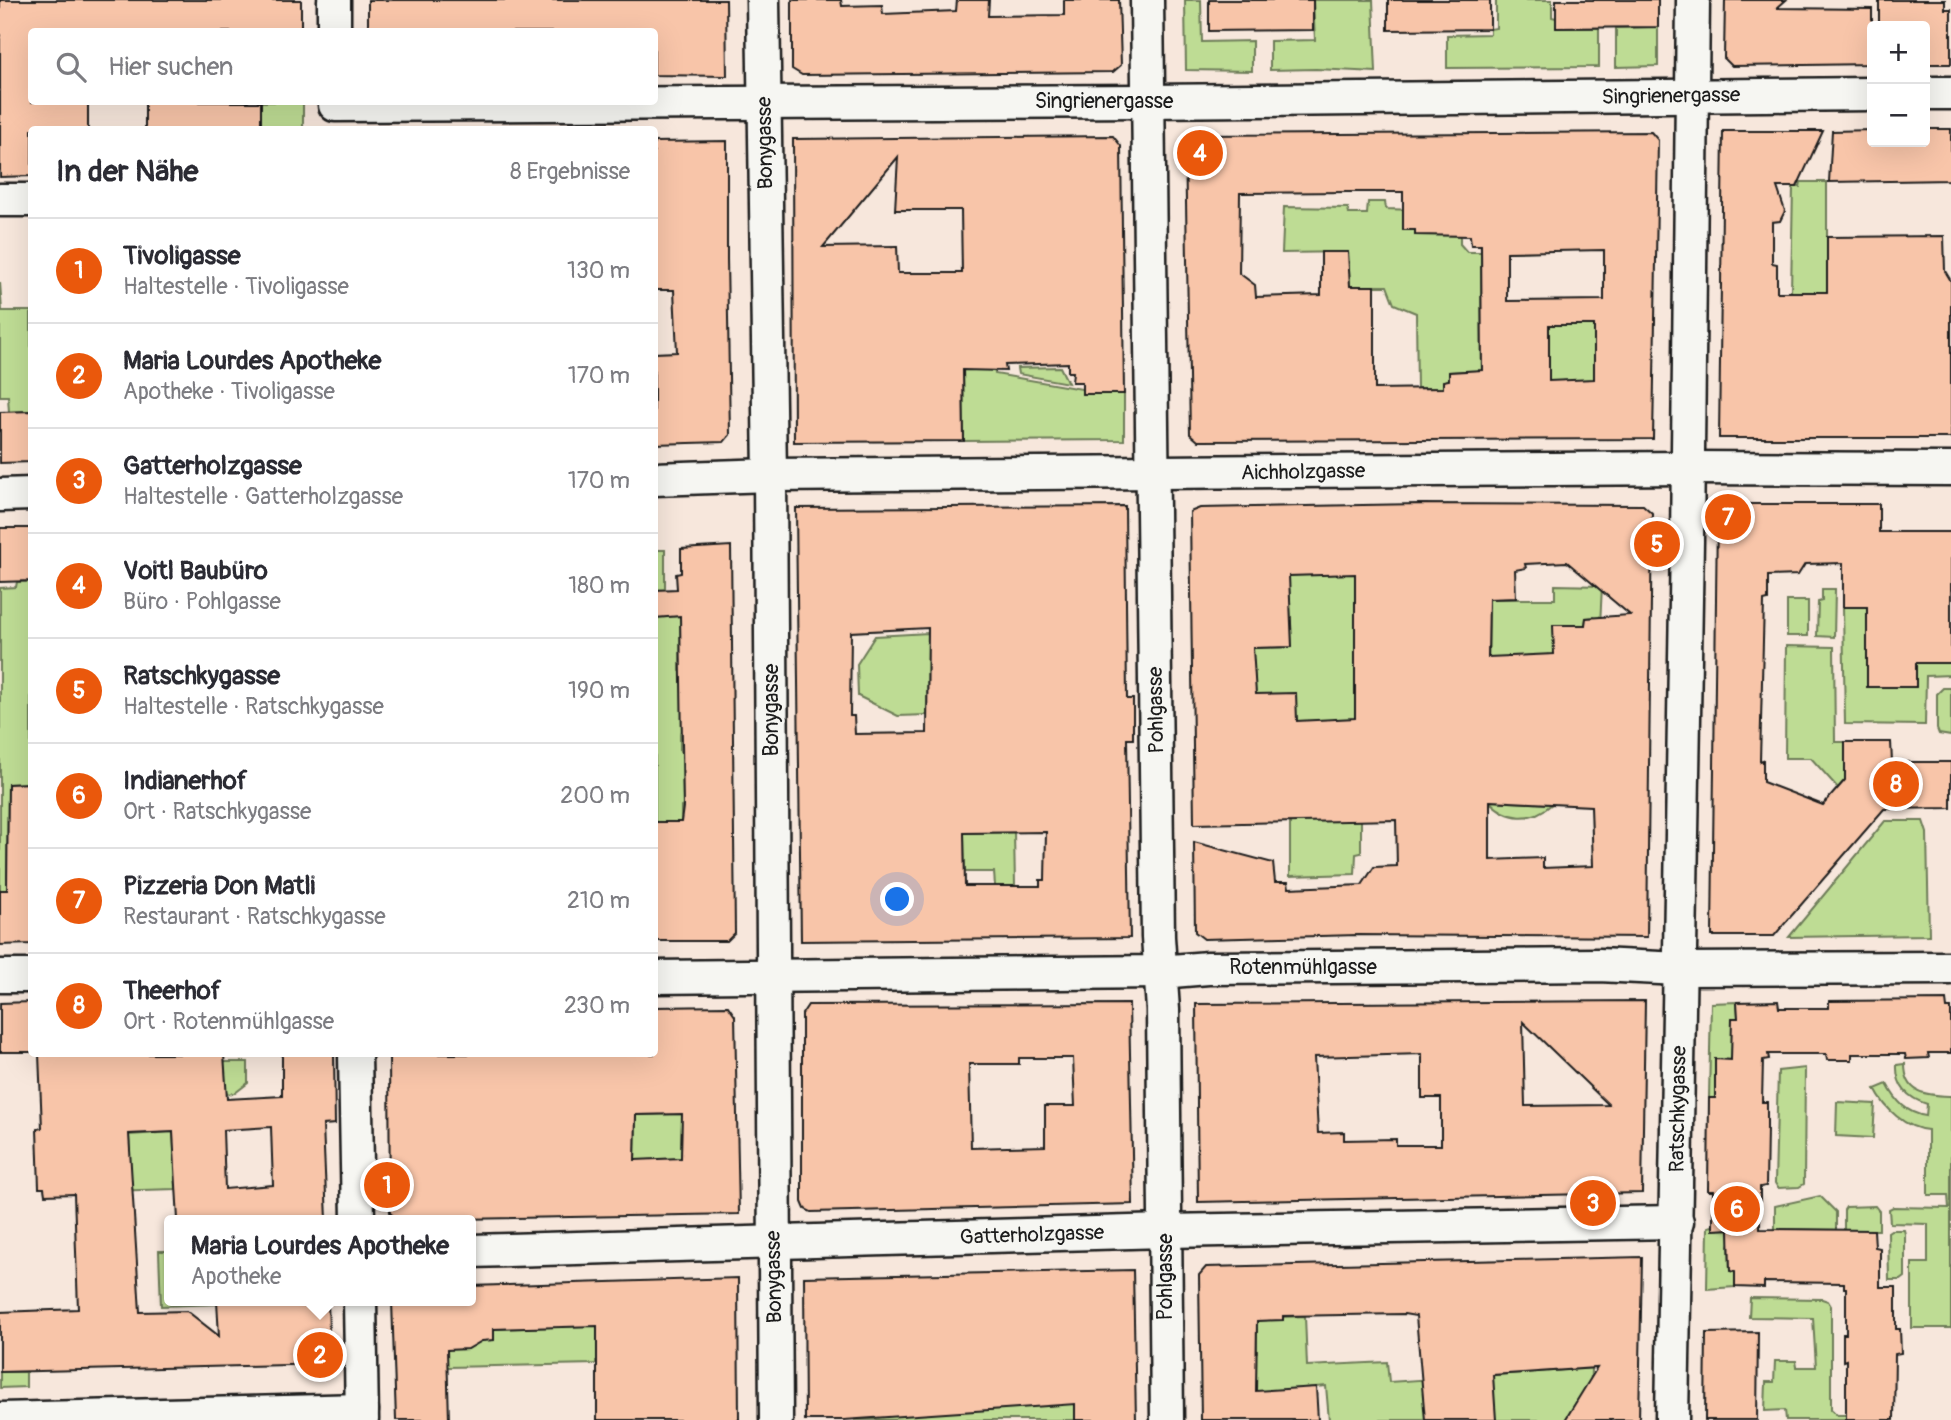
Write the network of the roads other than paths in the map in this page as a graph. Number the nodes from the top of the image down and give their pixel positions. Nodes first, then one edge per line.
1 (334, 0) edge
2 (763, 0) edge
3 (1147, 0) edge
4 (1693, 0) edge
5 (334, 28) edge
6 (1930, 93) edge
7 (1951, 93) edge
8 (1867, 94) edge
9 (1692, 96) junction
10 (1147, 101) junction
11 (764, 102) junction
12 (658, 104) edge
13 (635, 105) edge
14 (335, 112) edge
15 (0, 200) edge
16 (28, 200) edge
17 (1688, 468) junction
18 (1951, 469) edge
19 (1154, 474) junction
20 (770, 475) junction
21 (658, 479) edge
22 (28, 494) edge
23 (0, 495) edge
24 (1951, 968) edge
25 (1680, 969) junction
26 (1160, 972) junction
27 (0, 976) edge
28 (28, 976) edge
29 (772, 976) junction
30 (658, 977) edge
31 (355, 1057) edge
32 (358, 1215) edge
33 (1677, 1222) junction
34 (1165, 1231) junction
35 (774, 1242) junction
36 (476, 1251) edge
37 (360, 1306) edge
38 (362, 1415) edge
39 (0, 1419) edge
40 (776, 1420) edge
41 (1167, 1420) edge
42 (1672, 1420) edge

1 - 5 street
2 - 11 street, Bonygasse
3 - 10 street, Pohlgasse
4 - 9 street, Ratschkygasse
6 - 7 street
8 - 9 street, Singrienergasse
9 - 10 street, Singrienergasse
9 - 17 street, Ratschkygasse
10 - 11 street, Singrienergasse
10 - 19 street, Pohlgasse
11 - 12 street, Singrienergasse
11 - 20 street, Bonygasse
13 - 14 street, Singrienergasse
15 - 16 street
17 - 18 street, Aichholzgasse
17 - 19 street, Aichholzgasse
17 - 25 street, Ratschkygasse
19 - 20 street, Aichholzgasse
19 - 26 street, Pohlgasse
20 - 21 street, Aichholzgasse
20 - 29 street, Bonygasse
22 - 23 street
24 - 25 street, Rotenmühlgasse
25 - 26 street, Rotenmühlgasse
25 - 33 street, Ratschkygasse
26 - 29 street, Rotenmühlgasse
26 - 34 street, Pohlgasse
27 - 28 street
29 - 30 street, Rotenmühlgasse
29 - 35 street, Bonygasse
31 - 32 street
33 - 34 street, Gatterholzgasse
33 - 42 street, Ratschkygasse
34 - 35 street, Gatterholzgasse
34 - 41 street, Pohlgasse
35 - 36 street, Gatterholzgasse
35 - 40 street, Bonygasse
37 - 38 street
38 - 39 street

